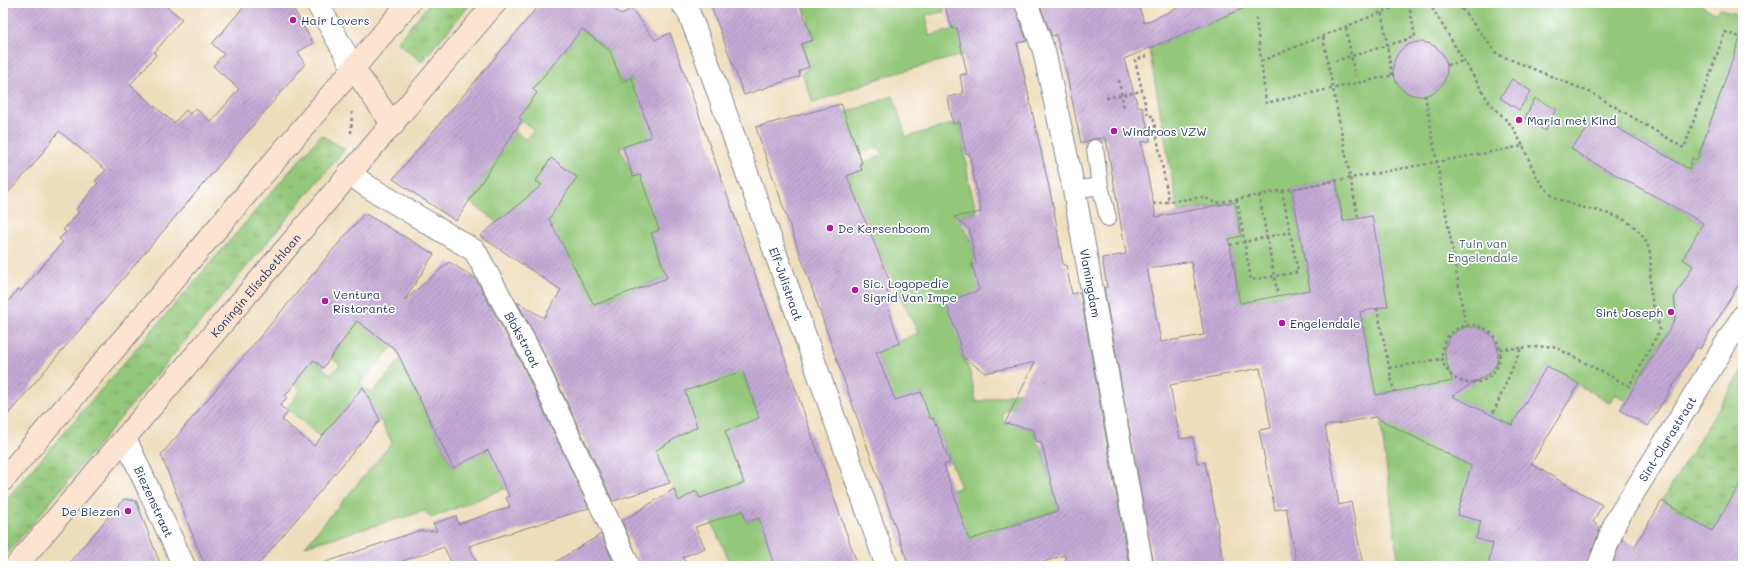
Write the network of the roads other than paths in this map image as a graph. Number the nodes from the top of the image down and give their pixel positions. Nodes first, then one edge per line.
1 (317, 3) edge
2 (409, 3) edge
3 (495, 3) edge
4 (682, 3) edge
5 (1026, 3) edge
6 (354, 69) junction
7 (393, 125) junction
8 (1095, 148) dead end
9 (349, 173) junction
10 (1100, 186) junction
11 (1074, 190) junction
12 (1108, 218) dead end
13 (1743, 316) edge
14 (125, 438) junction
15 (3, 480) edge
16 (16, 566) edge
17 (184, 566) edge
18 (629, 566) edge
19 (887, 566) edge
20 (1142, 566) edge
21 (1599, 566) edge

1 - 6 street
2 - 6 main road
3 - 7 main road, Koningin Elisabethlaan
4 - 19 street, Elf-Julistraat
5 - 11 street, Vlamingdam
6 - 7 main road
6 - 15 main road
7 - 9 main road, Koningin Elisabethlaan
8 - 10 lane
9 - 14 main road, Koningin Elisabethlaan
9 - 18 street, Blokstraat
10 - 11 lane
10 - 12 lane
11 - 20 street, Vlamingdam
13 - 21 street, Sint-Clarastraat
14 - 16 main road, Koningin Elisabethlaan
14 - 17 street, Biezenstraat

